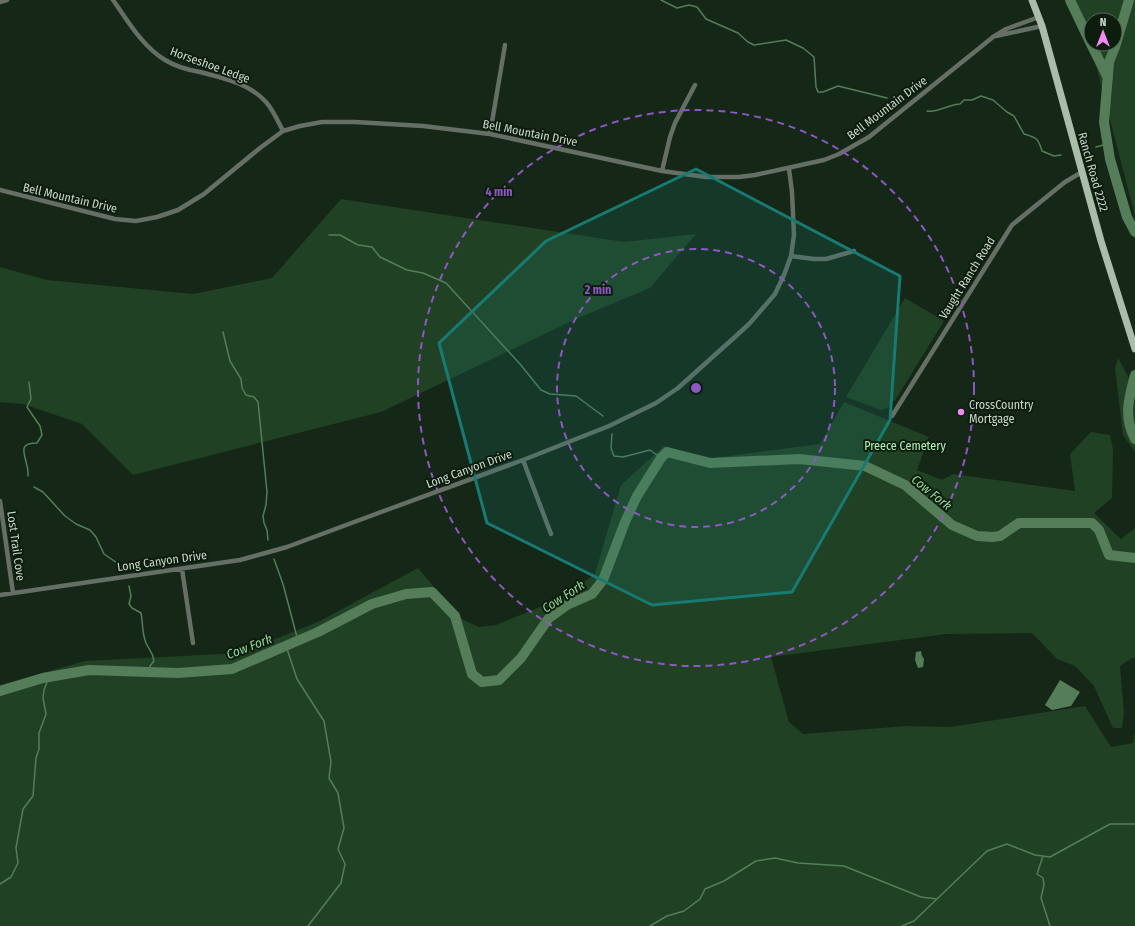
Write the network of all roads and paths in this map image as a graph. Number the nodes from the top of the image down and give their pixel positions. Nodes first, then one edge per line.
1 (7, 0) edge
2 (113, 0) edge
3 (1032, 0) edge
4 (0, 2) edge
5 (1039, 17) junction
6 (1042, 26) junction
7 (993, 37) junction
8 (505, 45) dead end
9 (695, 84) dead end
10 (283, 131) junction
11 (490, 134) junction
12 (789, 168) junction
13 (662, 171) junction
14 (1082, 172) junction
15 (0, 190) edge
16 (854, 251) dead end
17 (791, 256) junction
18 (1135, 348) edge
19 (892, 416) dead end
20 (522, 460) junction
21 (0, 501) edge
22 (551, 534) dead end
23 (182, 569) junction
24 (13, 593) junction
25 (0, 595) edge
26 (193, 643) dead end

1 - 4 street
2 - 10 street, Horseshoe Ledge
3 - 5 main road, Ranch Road 2222
5 - 6 main road, Ranch Road 2222
5 - 7 street, Bell Mountain Drive
6 - 7 street
6 - 14 main road, Ranch Road 2222
7 - 12 street, Bell Mountain Drive
8 - 11 street
9 - 13 street
10 - 11 street, Bell Mountain Drive
10 - 15 street, Bell Mountain Drive
11 - 13 street, Bell Mountain Drive
12 - 13 street, Bell Mountain Drive
12 - 17 street, Long Canyon Drive
14 - 18 main road, Ranch Road 2222
14 - 19 street, Vaught Ranch Road
16 - 17 street
17 - 20 street, Long Canyon Drive
20 - 22 street
20 - 23 street, Long Canyon Drive
21 - 24 street, Lost Trail Cove
23 - 24 street, Long Canyon Drive
23 - 26 street
24 - 25 street, Long Canyon Drive

